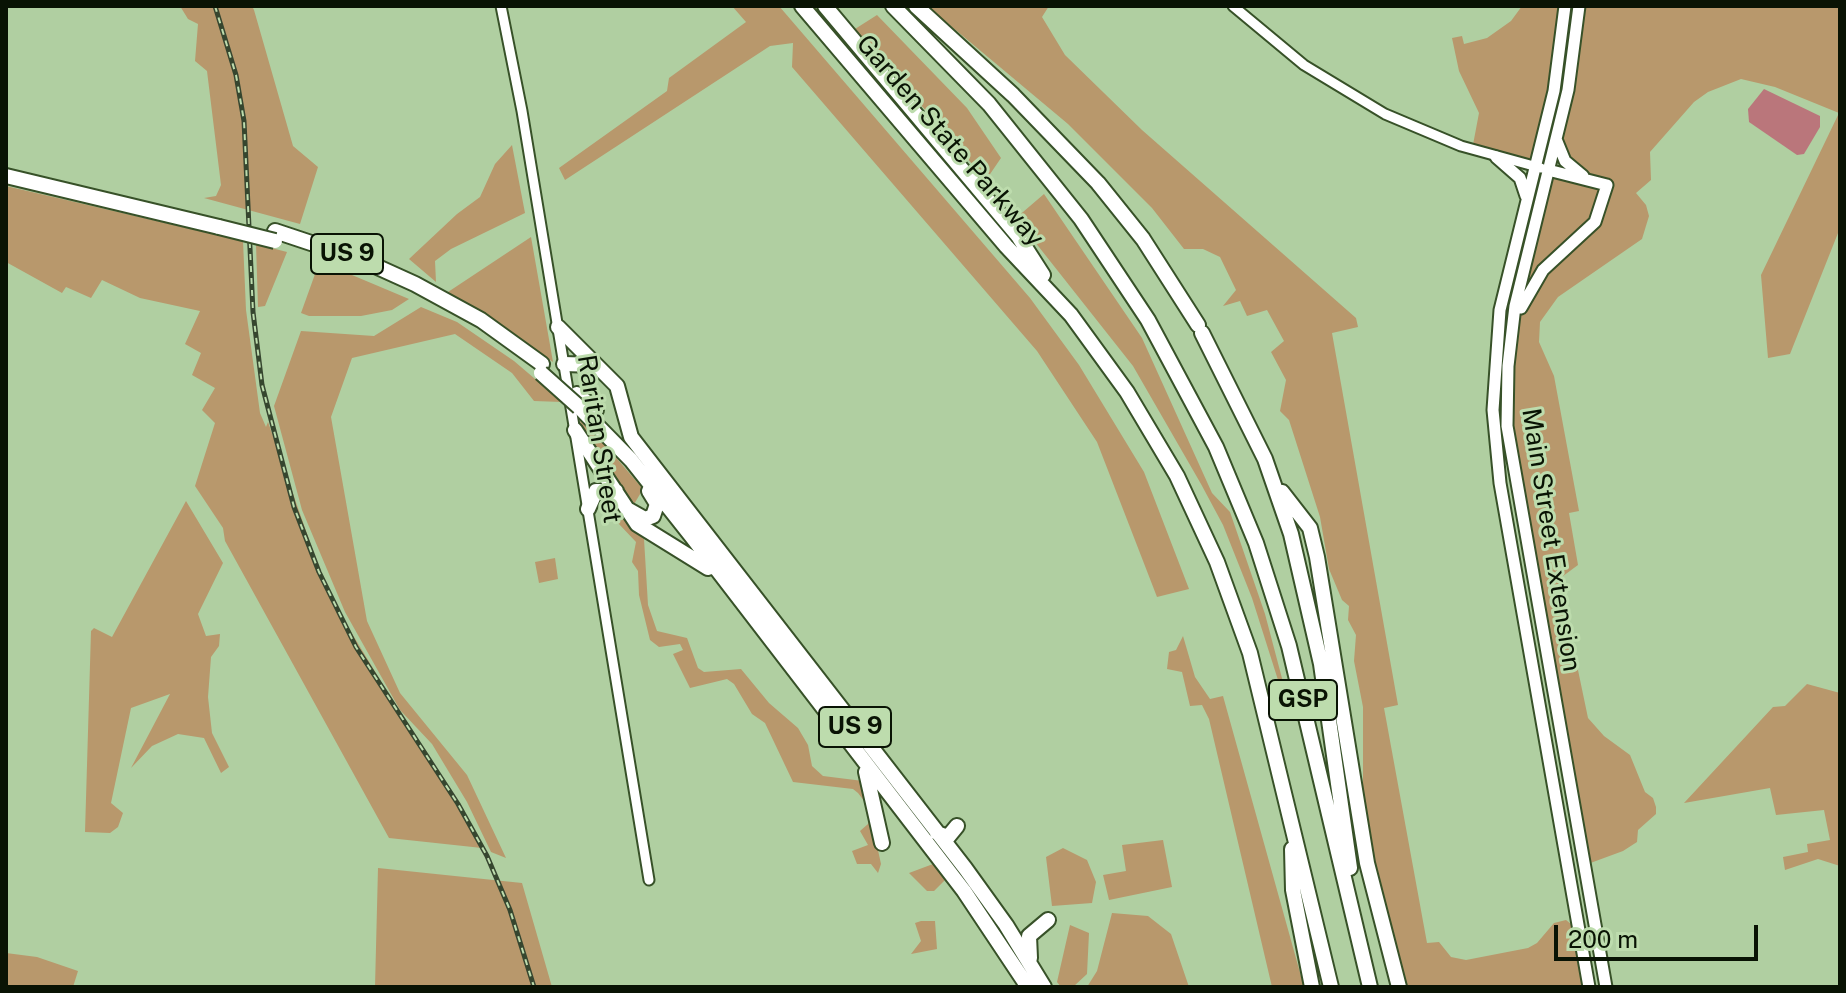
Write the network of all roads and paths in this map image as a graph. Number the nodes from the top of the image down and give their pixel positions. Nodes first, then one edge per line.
1 (501, 6) edge
2 (825, 6) edge
3 (893, 6) edge
4 (1233, 6) edge
5 (1565, 6) edge
6 (1579, 6) edge
7 (804, 9) edge
8 (922, 11) edge
9 (1556, 139) junction
10 (1496, 157) junction
11 (6, 167) edge
12 (1535, 167) junction
13 (1548, 170) junction
14 (6, 176) edge
15 (38, 180) junction
16 (1590, 180) junction
17 (1527, 199) junction
18 (1063, 305) junction
19 (558, 327) junction
20 (1510, 339) junction
21 (583, 353) junction
22 (563, 356) junction
23 (596, 366) junction
24 (623, 395) junction
25 (578, 400) junction
26 (596, 410) junction
27 (575, 430) junction
28 (631, 460) junction
29 (657, 473) junction
30 (1274, 482) junction
31 (616, 491) junction
32 (588, 509) junction
33 (629, 509) junction
34 (728, 588) junction
35 (857, 754) junction
36 (1291, 817) junction
37 (957, 826) dead end
38 (937, 833) junction
39 (882, 843) dead end
40 (1585, 865) junction
41 (1569, 868) junction
42 (649, 880) dead end
43 (996, 911) junction
44 (978, 923) dead end
45 (1357, 928) junction
46 (997, 937) junction
47 (1032, 966) junction
48 (1028, 987) edge
49 (1044, 987) edge
50 (1312, 987) edge
51 (1331, 987) edge
52 (1370, 987) edge
53 (1399, 987) edge
54 (1589, 987) edge
55 (1606, 987) edge

1 - 19 street, Raritan Street
2 - 18 highway, Garden State Parkway / GSP
3 - 45 highway, Garden State Parkway / GSP
4 - 10 street
5 - 12 main road, Main Street Extension
6 - 9 main road, Main Street Extension
7 - 18 highway, Garden State Parkway / GSP
8 - 30 highway, Garden State Parkway / GSP
9 - 13 main road, Main Street Extension
9 - 16 main road
10 - 12 street
10 - 17 main road
11 - 15 highway, US 9
12 - 13 street
12 - 17 main road, Main Street Extension
13 - 16 main road
13 - 20 main road, Main Street Extension
14 - 15 highway, US 9
15 - 25 highway, US 9, bridge
16 - 20 main road
17 - 41 main road, Main Street Extension
18 - 36 highway, Garden State Parkway / GSP
19 - 21 highway
19 - 22 street, Raritan Street
20 - 40 main road, Main Street Extension
21 - 22 highway
21 - 23 highway
22 - 23 highway
22 - 27 street, Raritan Street
23 - 24 highway
24 - 26 highway
24 - 29 highway
25 - 26 highway, US 9
25 - 28 highway, US 9
26 - 29 highway, US 9
27 - 31 highway
27 - 32 street, Raritan Street
28 - 33 highway
28 - 34 highway, US 9
29 - 38 highway, US 9
30 - 45 highway, Garden State Parkway / GSP
30 - 53 highway
31 - 32 highway
31 - 33 highway
32 - 42 street, Raritan Street
33 - 34 highway
34 - 35 highway, US 9
35 - 39 highway
35 - 46 highway, US 9
36 - 50 highway
36 - 51 highway, Garden State Parkway / GSP
37 - 38 highway
38 - 43 highway, US 9
40 - 41 main road
40 - 55 main road, Main Street Extension
41 - 54 main road, Main Street Extension
43 - 47 highway, US 9
43 - 47 highway
44 - 46 highway
45 - 52 highway, Garden State Parkway / GSP
46 - 48 highway, US 9
47 - 49 highway, US 9

